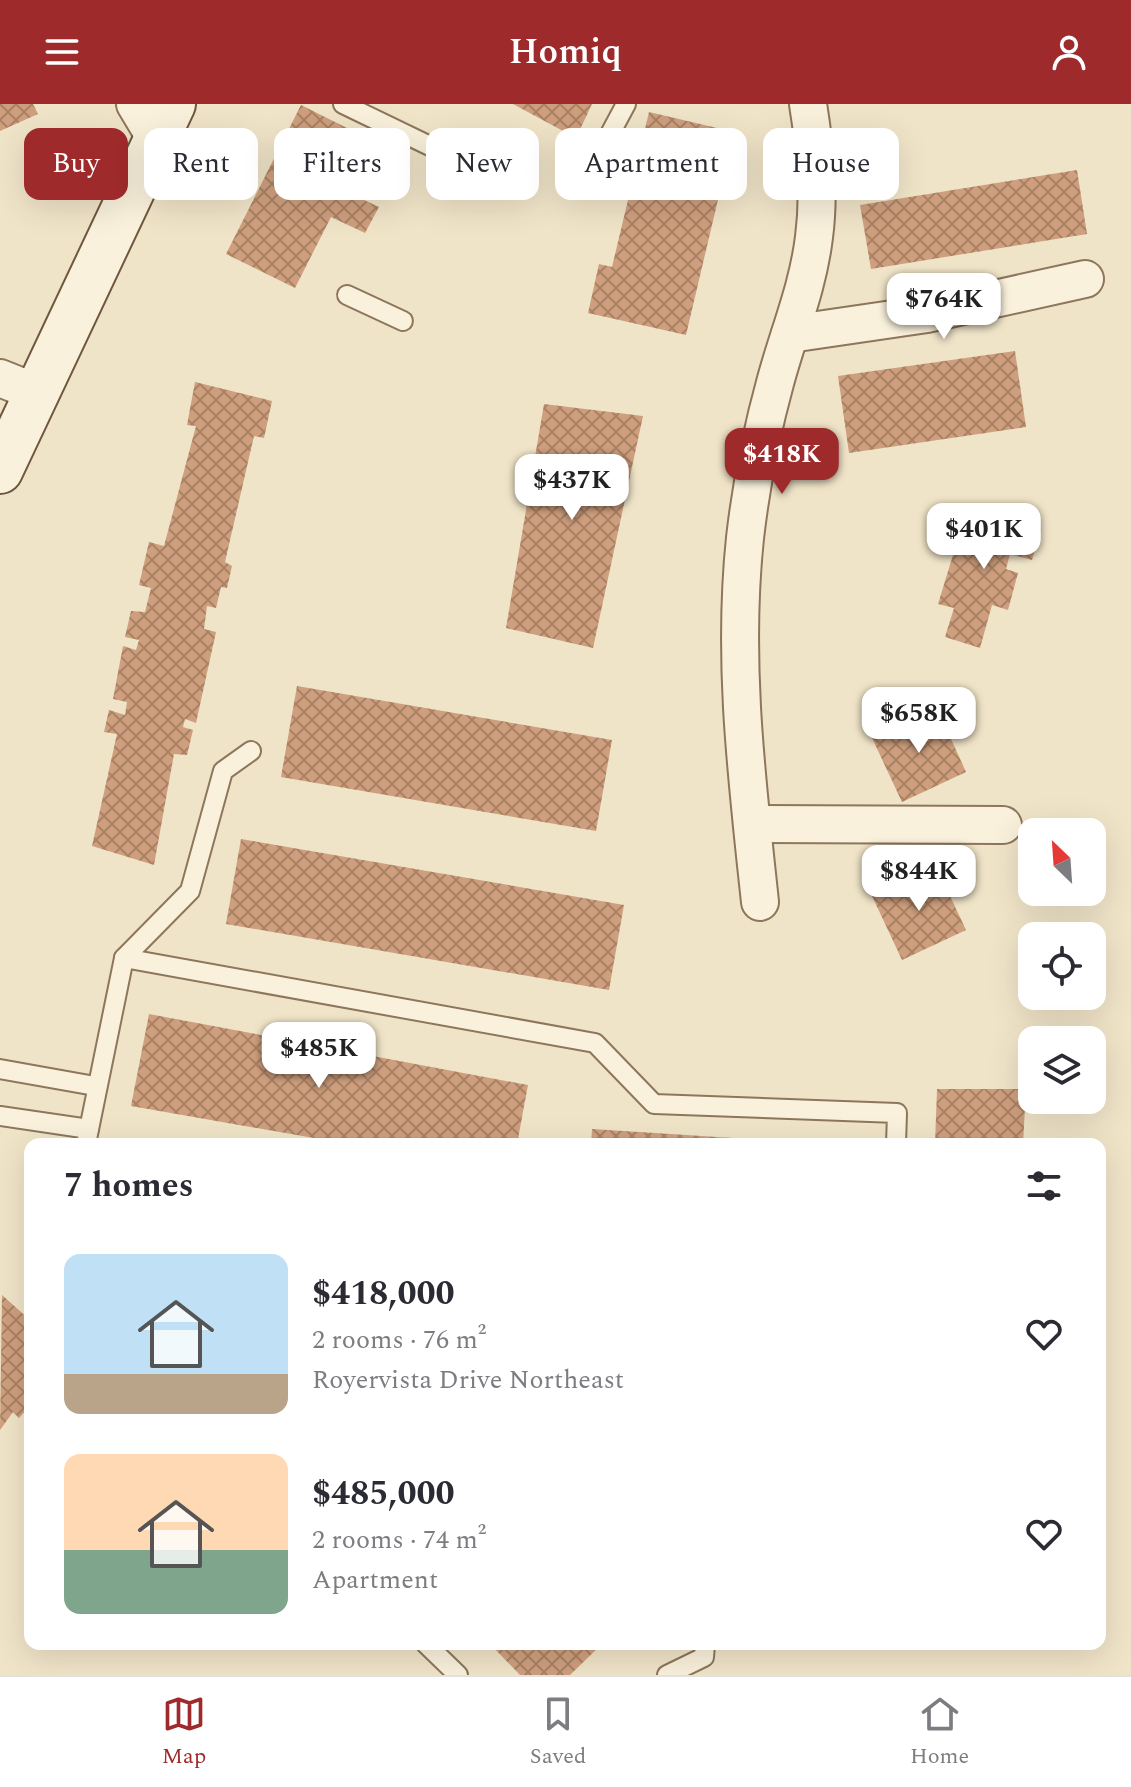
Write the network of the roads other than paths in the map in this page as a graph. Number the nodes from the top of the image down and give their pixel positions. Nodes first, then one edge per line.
1 (343, 104) edge
2 (626, 104) edge
3 (808, 104) edge
4 (155, 116) edge
5 (613, 128) edge
6 (426, 146) edge
7 (1085, 279) dead end
8 (347, 295) dead end
9 (403, 321) dead end
10 (790, 334) junction
11 (17, 385) edge
12 (0, 471) edge
13 (251, 751) dead end
14 (752, 824) junction
15 (1003, 825) dead end
16 (760, 902) dead end
17 (124, 958) junction
18 (0, 1069) edge
19 (95, 1086) junction
20 (0, 1116) edge
21 (88, 1137) edge
22 (896, 1138) edge
23 (432, 1650) edge
24 (705, 1650) edge
25 (458, 1675) edge
26 (667, 1675) edge

1 - 6 lane
2 - 5 lane
3 - 10 street
4 - 11 main road
7 - 10 street
8 - 9 lane
10 - 14 street
11 - 12 main road
13 - 17 lane
14 - 15 street
14 - 16 street
17 - 19 lane
17 - 22 lane
18 - 19 lane
19 - 21 lane
20 - 21 lane
23 - 25 lane
24 - 26 lane

